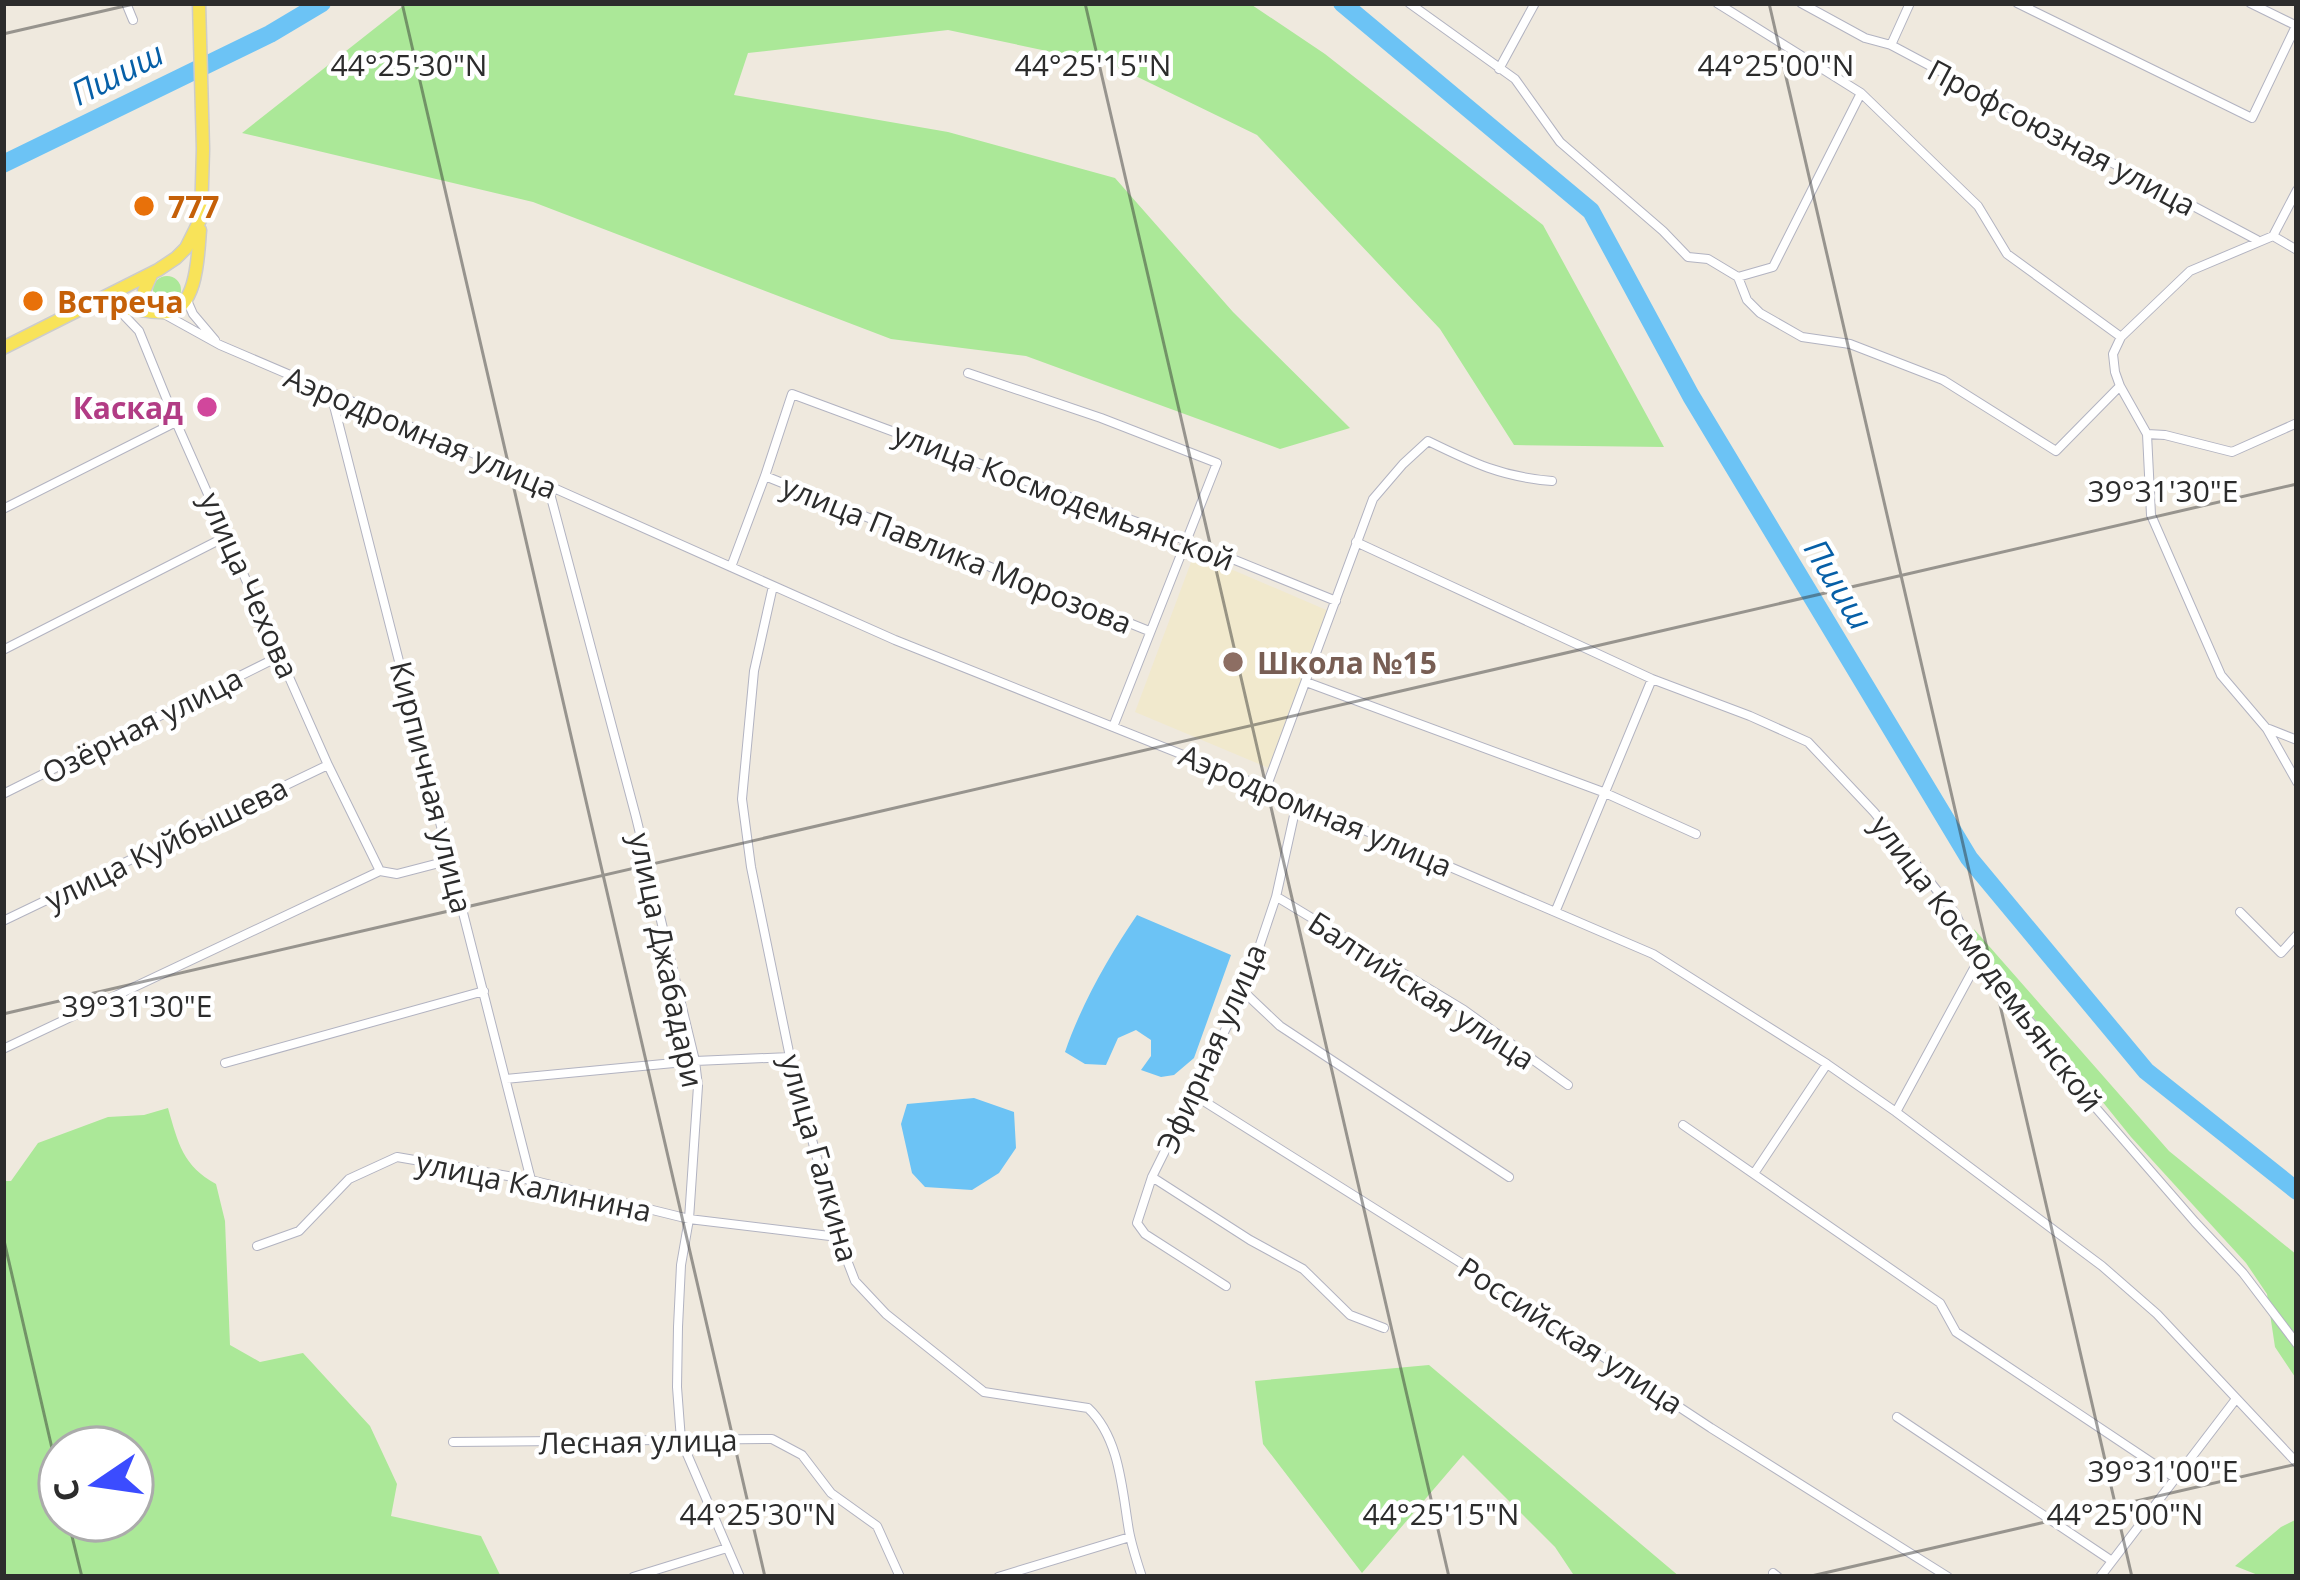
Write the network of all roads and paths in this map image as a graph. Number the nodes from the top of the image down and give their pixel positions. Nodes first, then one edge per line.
1 (126, 3) edge
2 (199, 3) edge
3 (1409, 3) edge
4 (1535, 3) edge
5 (1717, 3) edge
6 (1801, 3) edge
7 (1910, 3) edge
8 (2017, 3) edge
9 (2250, 3) edge
10 (133, 20) dead end
11 (2297, 26) edge
12 (1891, 45) junction
13 (1499, 68) junction
14 (1861, 93) junction
15 (2297, 190) edge
16 (201, 218) junction
17 (2273, 236) junction
18 (2258, 241) junction
19 (2297, 250) edge
20 (155, 271) junction
21 (1738, 277) junction
22 (186, 298) junction
23 (90, 303) junction
24 (113, 304) junction
25 (160, 311) junction
26 (2121, 337) junction
27 (220, 345) junction
28 (3, 348) edge
29 (968, 373) dead end
30 (2120, 386) junction
31 (331, 394) junction
32 (176, 422) junction
33 (2297, 423) edge
34 (2146, 434) junction
35 (765, 476) junction
36 (1552, 481) dead end
37 (548, 485) junction
38 (3, 509) edge
39 (229, 535) junction
40 (1188, 541) junction
41 (1356, 542) junction
42 (731, 567) junction
43 (773, 586) junction
44 (1336, 601) junction
45 (1149, 632) junction
46 (3, 650) edge
47 (282, 655) junction
48 (1652, 679) junction
49 (1306, 682) junction
50 (1113, 727) junction
51 (2267, 729) junction
52 (2297, 740) edge
53 (328, 765) junction
54 (2297, 782) edge
55 (1266, 788) junction
56 (1603, 792) junction
57 (3, 794) edge
58 (1298, 802) junction
59 (1696, 834) dead end
60 (451, 860) junction
61 (380, 871) junction
62 (1276, 897) junction
63 (1556, 910) junction
64 (2240, 912) dead end
65 (3, 921) edge
66 (2297, 935) edge
67 (1978, 961) junction
68 (484, 991) junction
69 (1244, 992) junction
70 (3, 1048) edge
71 (790, 1057) junction
72 (695, 1061) junction
73 (225, 1063) dead end
74 (1827, 1064) junction
75 (506, 1079) junction
76 (1568, 1085) dead end
77 (1194, 1095) junction
78 (1896, 1112) junction
79 (1683, 1125) dead end
80 (1755, 1172) junction
81 (1509, 1177) dead end
82 (1152, 1178) junction
83 (531, 1180) junction
84 (689, 1219) junction
85 (838, 1237) junction
86 (257, 1246) dead end
87 (1226, 1286) dead end
88 (1384, 1328) dead end
89 (2297, 1344) edge
90 (2236, 1399) junction
91 (1897, 1417) dead end
92 (681, 1440) junction
93 (453, 1442) dead end
94 (2297, 1463) edge
95 (2175, 1478) junction
96 (1130, 1537) junction
97 (727, 1548) junction
98 (2112, 1561) junction
99 (633, 1577) edge
100 (740, 1577) edge
101 (900, 1577) edge
102 (998, 1577) edge
103 (1142, 1577) edge
104 (1948, 1577) edge
105 (2100, 1577) edge

1 - 10 street
2 - 16 main road
3 - 13 street
4 - 13 street
5 - 14 street
6 - 12 street, Профсоюзная улица
7 - 12 street
8 - 11 street
9 - 11 street
12 - 18 street, Профсоюзная улица
13 - 21 street
14 - 21 street
14 - 26 street
15 - 17 street
16 - 20 main road
16 - 22 main road
17 - 18 street
17 - 19 street
18 - 26 street
20 - 22 main road
20 - 23 main road
20 - 25 main road
21 - 30 street
22 - 25 main road
22 - 27 street
23 - 24 main road
23 - 28 main road
24 - 25 main road
24 - 32 street, улица Чехова
25 - 27 street, Аэродромная улица
26 - 30 street
27 - 31 street, Аэродромная улица
29 - 40 street
30 - 34 street
31 - 37 street, Аэродромная улица
31 - 60 street, Кирпичная улица
32 - 38 street
32 - 39 street, улица Чехова
33 - 34 street
34 - 51 street
35 - 40 street, улица Космодемьянской
35 - 42 street
35 - 45 street, улица Павлика Морозова
36 - 41 street
37 - 42 street, Аэродромная улица
37 - 72 street, улица Джабадари
39 - 46 street
39 - 47 street, улица Чехова
40 - 44 street, улица Космодемьянской
40 - 45 street
41 - 44 street
41 - 48 street, улица Космодемьянской
42 - 43 street, Аэродромная улица
43 - 50 street, Аэродромная улица
43 - 71 street, улица Галкина
44 - 49 street
45 - 50 street
47 - 53 street, улица Чехова
47 - 57 street, Озёрная улица
48 - 56 street
48 - 67 street, улица Космодемьянской
49 - 55 street
49 - 56 street
50 - 55 street, Аэродромная улица
51 - 52 street
51 - 54 street
53 - 61 street, улица Чехова
53 - 65 street, улица Куйбышева
55 - 58 street, Аэродромная улица
56 - 59 street
56 - 63 street
58 - 62 street, Эфирная улица
58 - 63 street, Аэродромная улица
60 - 61 street
60 - 68 street, Кирпичная улица
61 - 70 street
62 - 69 street, Эфирная улица
62 - 76 street, Балтийская улица
63 - 74 street, Аэродромная улица
64 - 66 street
67 - 78 street
67 - 89 street, улица Космодемьянской
68 - 73 street
68 - 75 street, Кирпичная улица
69 - 77 street, Эфирная улица
69 - 81 street
71 - 72 street
71 - 85 street, улица Галкина
72 - 75 street
72 - 84 street, улица Джабадари
74 - 78 street, Аэродромная улица
74 - 80 street
75 - 83 street, Кирпичная улица
77 - 82 street, Эфирная улица
77 - 104 street, Российская улица
78 - 90 street, Аэродромная улица
79 - 80 street
80 - 95 street
82 - 87 street, Эфирная улица
82 - 88 street
83 - 84 street, улица Калинина
83 - 86 street, улица Калинина
84 - 85 street, улица Калинина
84 - 92 street, улица Джабадари
85 - 96 street, улица Галкина
90 - 94 street, Аэродромная улица
90 - 95 street
91 - 98 street
92 - 93 street, Лесная улица
92 - 97 street, улица Джабадари
92 - 101 street, Лесная улица
95 - 98 street
96 - 102 street
96 - 103 street, улица Галкина
97 - 99 street
97 - 100 street, улица Джабадари
98 - 105 street

